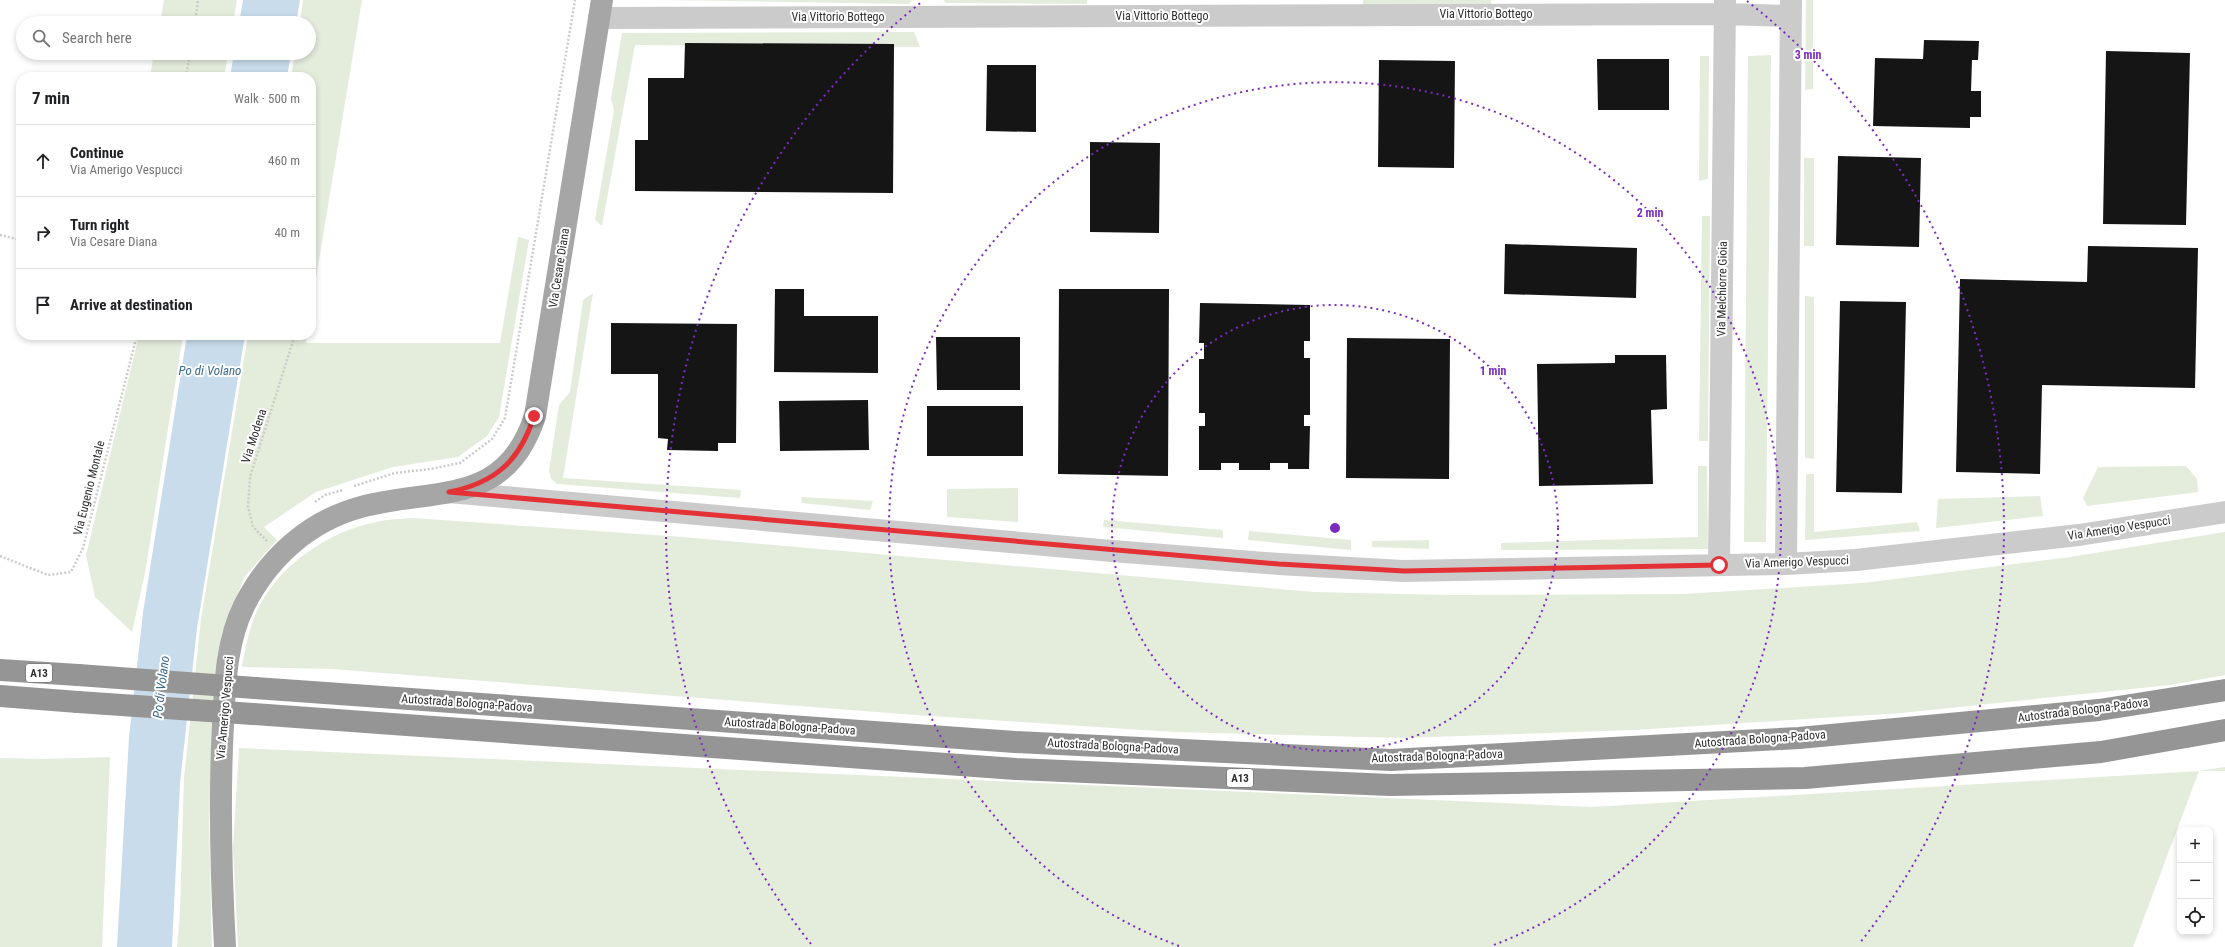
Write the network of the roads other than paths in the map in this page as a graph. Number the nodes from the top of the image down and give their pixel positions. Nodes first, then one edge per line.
1 (1725, 7) edge
2 (1791, 8) edge
3 (601, 9) edge
4 (449, 492) junction
5 (2225, 512) edge
6 (1786, 564) junction
7 (1719, 565) junction
8 (0, 670) edge
9 (2225, 690) edge
10 (0, 696) edge
11 (2225, 730) edge
12 (225, 947) edge

1 - 2 street
1 - 3 street, Via Vittorio Bottego
1 - 7 street, Via Melchiorre Gioia
2 - 6 street
3 - 4 main road, Via Cesare Diana
4 - 7 street, Via Amerigo Vespucci
4 - 12 main road, Via Amerigo Vespucci
5 - 6 street, Via Amerigo Vespucci
6 - 7 street, Via Amerigo Vespucci
8 - 9 highway, Autostrada Bologna-Padova / A13, bridge
10 - 11 highway, A13, bridge

